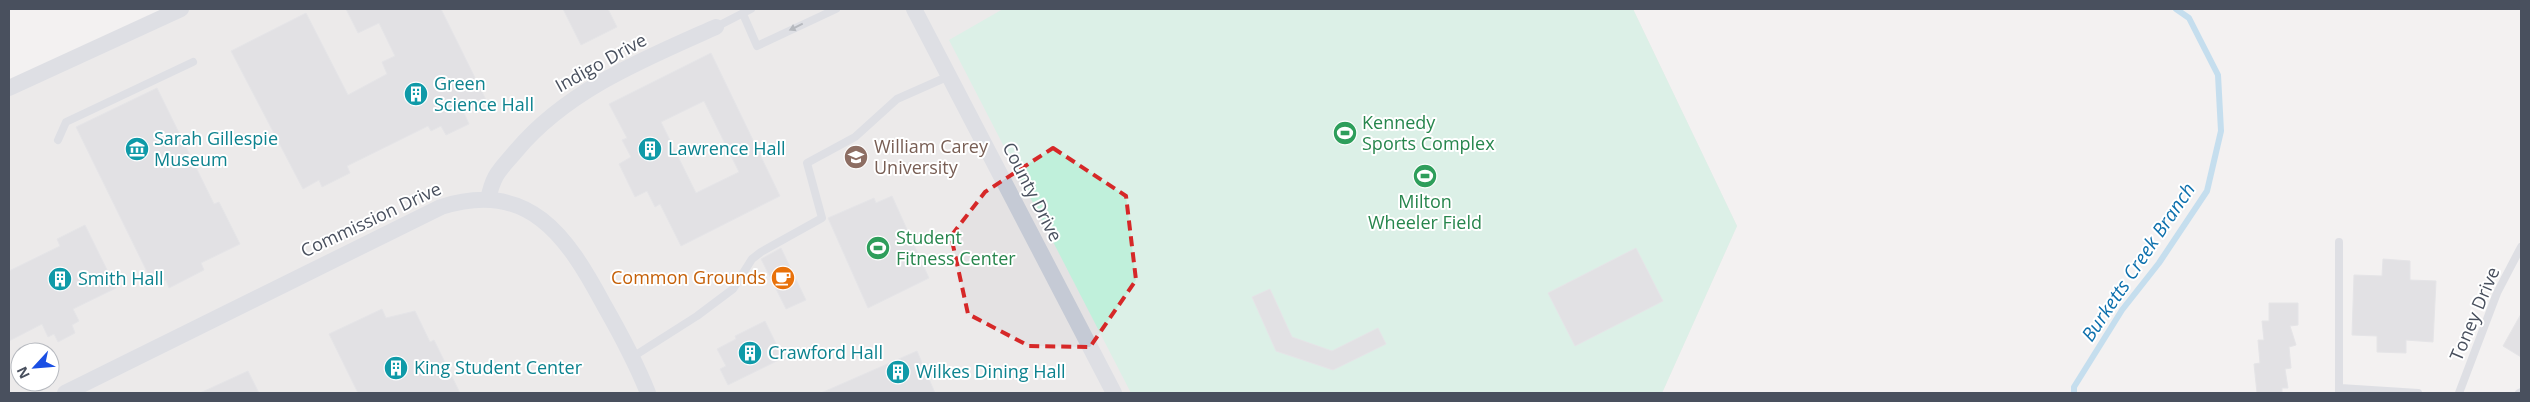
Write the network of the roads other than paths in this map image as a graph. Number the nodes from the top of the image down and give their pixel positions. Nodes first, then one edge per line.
1 (751, 9) edge
2 (836, 9) edge
3 (917, 10) edge
4 (172, 11) edge
5 (743, 14) junction
6 (716, 28) joint
7 (193, 62) dead end
8 (949, 76) junction
9 (9, 88) edge
10 (58, 140) dead end
11 (488, 200) junction
12 (2339, 242) dead end
13 (2521, 247) edge
14 (630, 358) junction
15 (2340, 391) edge
16 (64, 393) edge
17 (648, 393) edge
18 (1114, 393) edge
19 (2418, 393) edge
20 (2459, 393) edge

1 - 5 lane
2 -> 5 lane
3 - 8 street, County Drive
4 - 9 street
5 - 6 lane
6 - 11 street, Indigo Drive
7 - 10 lane
8 - 14 lane
8 - 18 street, County Drive
11 - 14 street, Commission Drive
11 - 16 street, Commission Drive
12 - 15 lane
13 - 20 lane, Toney Drive
14 - 17 street, Commission Drive
15 - 19 lane

